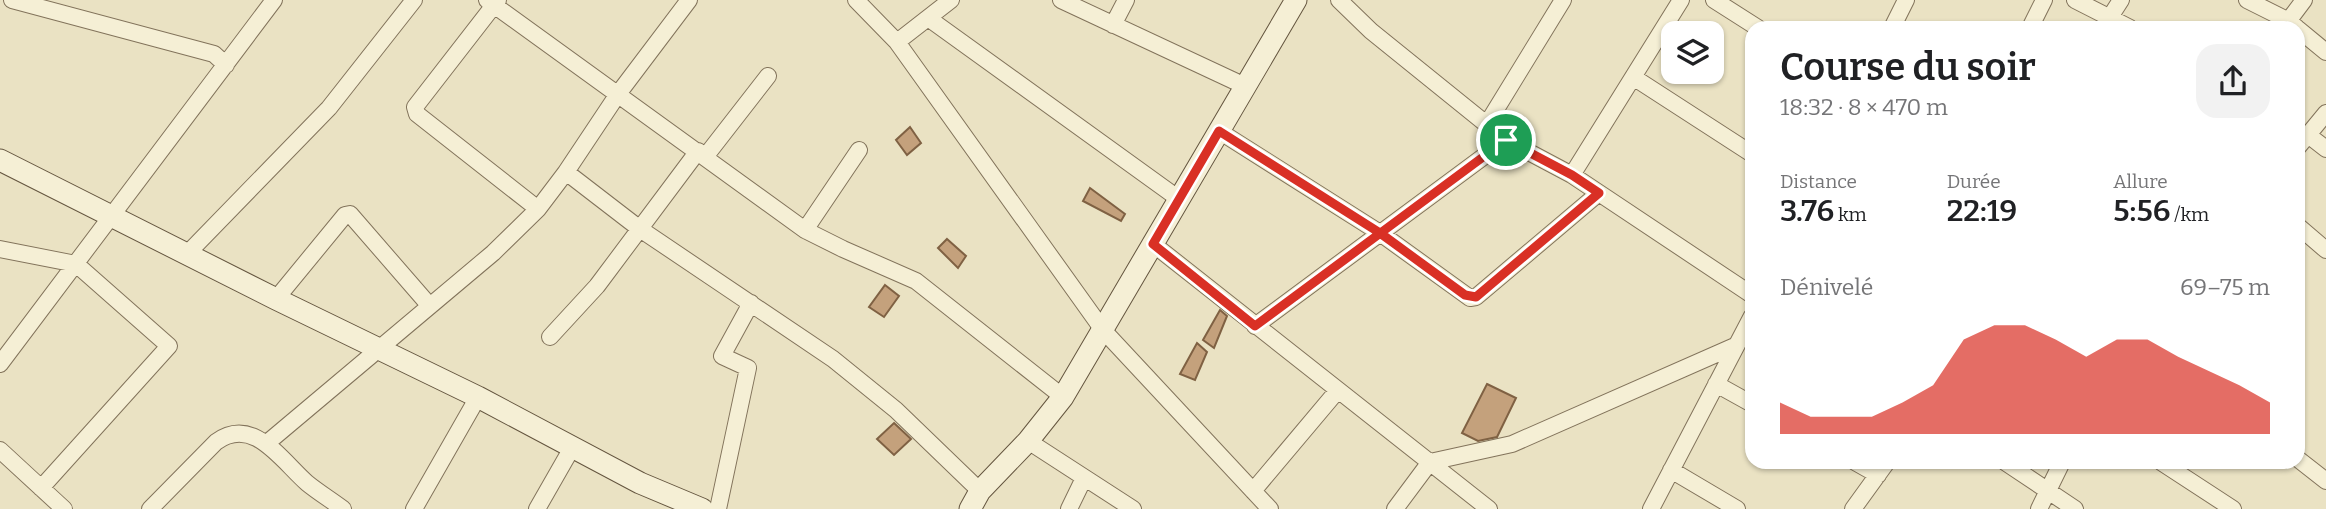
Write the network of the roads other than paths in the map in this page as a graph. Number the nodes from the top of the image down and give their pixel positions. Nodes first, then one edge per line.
1 (12, 0) edge
2 (274, 0) edge
3 (414, 0) edge
4 (689, 0) edge
5 (856, 0) edge
6 (951, 0) edge
7 (1061, 0) edge
8 (1125, 0) edge
9 (1296, 0) edge
10 (1339, 0) edge
11 (1563, 0) edge
12 (1681, 0) edge
13 (1714, 0) edge
14 (1906, 0) edge
15 (2044, 0) edge
16 (2075, 0) edge
17 (2121, 0) edge
18 (2247, 0) edge
19 (2304, 0) edge
20 (493, 2) edge
21 (928, 18) junction
22 (1747, 21) edge
23 (1896, 21) edge
24 (2034, 21) edge
25 (2104, 21) edge
26 (2106, 21) edge
27 (2283, 21) edge
28 (2294, 21) edge
29 (1113, 25) junction
30 (2305, 36) edge
31 (897, 42) junction
32 (2326, 52) edge
33 (226, 65) junction
34 (768, 76) dead end
35 (1633, 77) junction
36 (1245, 86) junction
37 (618, 94) junction
38 (2326, 113) edge
39 (1487, 124) junction
40 (1219, 131) junction
41 (2305, 139) edge
42 (1506, 140) junction
43 (2305, 142) edge
44 (1745, 149) edge
45 (2326, 149) edge
46 (859, 150) dead end
47 (702, 154) junction
48 (0, 160) edge
49 (566, 172) junction
50 (1572, 175) junction
51 (1599, 193) junction
52 (1179, 199) junction
53 (538, 209) junction
54 (113, 216) junction
55 (640, 229) junction
56 (805, 230) junction
57 (2305, 232) edge
58 (1380, 233) junction
59 (1153, 244) junction
60 (0, 250) edge
61 (2326, 250) edge
62 (187, 254) junction
63 (76, 264) junction
64 (1745, 290) edge
65 (276, 299) junction
66 (751, 303) junction
67 (429, 305) junction
68 (1255, 326) junction
69 (1102, 330) junction
70 (1745, 330) edge
71 (550, 337) dead end
72 (1737, 345) junction
73 (378, 348) junction
74 (0, 364) edge
75 (1716, 384) junction
76 (1338, 390) junction
77 (478, 397) junction
78 (1063, 397) junction
79 (1745, 400) edge
80 (1028, 441) junction
81 (267, 443) junction
82 (573, 446) junction
83 (0, 450) edge
84 (1430, 463) junction
85 (2305, 464) edge
86 (1882, 469) edge
87 (2016, 469) edge
88 (2059, 469) edge
89 (2172, 469) edge
90 (1671, 470) junction
91 (1084, 478) junction
92 (2326, 481) edge
93 (41, 488) junction
94 (2049, 489) junction
95 (975, 500) edge
96 (1259, 502) edge
97 (64, 509) edge
98 (150, 509) edge
99 (343, 509) edge
100 (414, 509) edge
101 (537, 509) edge
102 (702, 509) edge
103 (718, 509) edge
104 (1069, 509) edge
105 (1133, 509) edge
106 (1395, 509) edge
107 (1489, 509) edge
108 (1651, 509) edge
109 (1737, 509) edge
110 (1853, 509) edge
111 (2039, 509) edge
112 (2075, 509) edge
113 (2233, 509) edge

1 - 33 street
2 - 33 street
3 - 62 street
4 - 37 street
5 - 31 street
6 - 21 street
7 - 29 street
8 - 29 street
9 - 36 street
10 - 39 street
11 - 39 street
12 - 35 street
13 - 22 street
14 - 23 street
15 - 24 street
16 - 25 street
17 - 26 street
18 - 27 street
19 - 28 street
20 - 37 street
20 - 53 street
21 - 31 street
21 - 52 street
29 - 36 street
30 - 32 street
31 - 69 street
33 - 54 street
34 - 47 street
35 - 44 street
35 - 50 street
36 - 40 street
37 - 47 street
37 - 49 street
38 - 41 street
39 - 42 street
40 - 52 street
40 - 58 street
42 - 50 street
42 - 58 street
43 - 45 street
46 - 56 street
47 - 55 street
47 - 56 street
48 - 54 street
49 - 53 street
49 - 55 street
50 - 51 street
51 - 58 street
51 - 64 street
52 - 59 street
53 - 67 street
54 - 62 street
54 - 63 street
55 - 66 street
55 - 71 street
56 - 78 street
57 - 61 street
58 - 68 street
59 - 68 street
59 - 69 street
60 - 63 street
62 - 65 street
63 - 74 street
63 - 93 street
65 - 67 street
65 - 73 street
66 - 95 street
66 - 103 street
67 - 73 street
68 - 76 street
69 - 78 street
69 - 96 street
70 - 72 street
72 - 75 street
72 - 84 street
73 - 77 street
73 - 81 street
75 - 79 street
75 - 90 street
76 - 84 street
76 - 96 street
77 - 82 street
77 - 100 street
78 - 80 street
80 - 91 street
80 - 95 street
81 - 98 street
81 - 99 street
82 - 101 street
82 - 102 street
83 - 93 street
84 - 106 street
84 - 107 street
85 - 92 street
86 - 110 street
87 - 94 street
88 - 94 street
89 - 113 street
90 - 108 street
90 - 109 street
91 - 104 street
91 - 105 street
93 - 97 street
94 - 111 street
94 - 112 street

